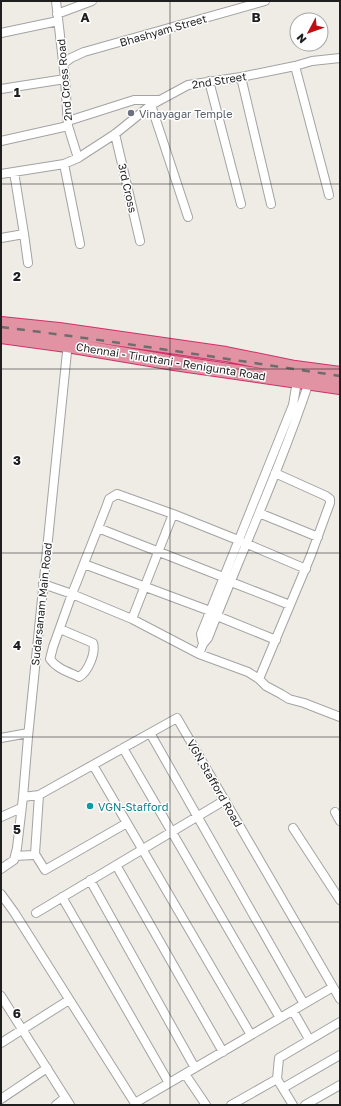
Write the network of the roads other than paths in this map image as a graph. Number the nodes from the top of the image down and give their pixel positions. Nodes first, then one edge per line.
1 (56, 1) edge
2 (92, 1) edge
3 (265, 1) edge
4 (58, 17) junction
5 (1, 33) edge
6 (340, 58) edge
7 (63, 64) junction
8 (295, 66) junction
9 (241, 77) junction
10 (65, 80) junction
11 (209, 81) junction
12 (1, 89) edge
13 (160, 100) junction
14 (152, 105) junction
15 (68, 124) junction
16 (115, 134) junction
17 (1, 141) edge
18 (78, 158) junction
19 (64, 164) junction
20 (14, 172) junction
21 (1, 174) edge
22 (329, 195) dead end
23 (241, 204) dead end
24 (272, 204) dead end
25 (188, 216) dead end
26 (24, 234) junction
27 (1, 238) edge
28 (140, 241) dead end
29 (80, 244) dead end
30 (28, 263) dead end
31 (1, 324) edge
32 (1, 336) edge
33 (68, 338) junction
34 (340, 374) edge
35 (303, 382) junction
36 (340, 387) edge
37 (272, 456) junction
38 (280, 459) junction
39 (275, 473) junction
40 (259, 513) junction
41 (173, 514) junction
42 (98, 528) junction
43 (318, 537) junction
44 (238, 540) junction
45 (247, 543) junction
46 (158, 552) junction
47 (84, 564) junction
48 (306, 569) junction
49 (223, 578) junction
50 (231, 582) junction
51 (43, 584) junction
52 (144, 586) junction
53 (72, 594) junction
54 (290, 605) junction
55 (213, 614) junction
56 (132, 619) junction
57 (60, 629) junction
58 (276, 640) junction
59 (199, 654) junction
60 (259, 679) junction
61 (340, 717) edge
62 (28, 733) junction
63 (150, 733) junction
64 (1, 738) edge
65 (123, 748) junction
66 (93, 765) junction
67 (39, 795) junction
68 (23, 797) junction
69 (225, 800) junction
70 (21, 808) junction
71 (335, 812) dead end
72 (1, 817) edge
73 (197, 817) junction
74 (340, 821) edge
75 (127, 823) junction
76 (293, 828) dead end
77 (172, 832) junction
78 (143, 849) junction
79 (35, 854) junction
80 (15, 856) junction
81 (116, 865) junction
82 (1, 869) edge
83 (90, 880) junction
84 (1, 894) edge
85 (62, 897) junction
86 (340, 900) edge
87 (36, 913) dead end
88 (333, 987) junction
89 (1, 996) edge
90 (340, 999) edge
91 (70, 1000) junction
92 (304, 1004) junction
93 (292, 1011) junction
94 (280, 1018) junction
95 (340, 1022) edge
96 (22, 1030) junction
97 (251, 1035) junction
98 (309, 1040) junction
99 (1, 1043) edge
100 (223, 1052) junction
101 (340, 1055) edge
102 (47, 1068) junction
103 (195, 1068) junction
104 (185, 1074) junction
105 (277, 1079) junction
106 (169, 1083) junction
107 (340, 1084) edge
108 (283, 1088) junction
109 (1, 1099) edge
110 (68, 1102) edge
111 (136, 1104) edge
112 (56, 1105) edge
113 (206, 1105) edge
114 (231, 1105) edge
115 (293, 1105) edge
116 (305, 1105) edge

1 - 4 street, 2nd Cross Road
2 - 4 street
3 - 7 street, Bhashyam Street
4 - 5 street
4 - 7 street, 2nd Cross Road
6 - 8 street, 2nd Street
7 - 10 street, 2nd Cross Road
8 - 9 street, 2nd Street
8 - 22 street
9 - 11 street, 2nd Street
9 - 24 street
10 - 12 street
10 - 15 street, 2nd Cross Road
11 - 13 street, 2nd Street
11 - 23 street
13 - 14 street, 2nd Street
13 - 15 street
14 - 16 street, 2nd Street
14 - 25 street
15 - 17 street
15 - 18 street, 2nd Cross Road
16 - 18 street, 2nd Street
16 - 28 street, 3rd Cross
18 - 19 street, 2nd Street
19 - 20 street, 2nd Street
19 - 29 street
20 - 21 street, 2nd Street
20 - 26 street
26 - 27 street
26 - 30 street
31 - 33 highway, Chennai - Tiruttani - Renigunta Road
32 - 33 highway, Chennai - Tiruttani - Renigunta Road
33 - 34 highway, Chennai - Tiruttani - Renigunta Road
33 - 35 highway, Chennai - Tiruttani - Renigunta Road
33 - 51 street, Sudarsanam Main Road
35 - 36 highway, Chennai - Tiruttani - Renigunta Road
35 - 37 street
35 - 38 street
37 - 38 street
37 - 44 street
38 - 39 street
39 - 40 street
39 - 43 street
40 - 43 street
40 - 45 street
41 - 42 street
41 - 44 street
41 - 46 street
42 - 46 street
42 - 47 street
43 - 48 street
44 - 45 street
44 - 49 street
45 - 48 street
45 - 50 street
46 - 49 street
46 - 52 street
47 - 52 street
47 - 53 street
48 - 54 street
49 - 55 street
50 - 54 street
50 - 55 street
51 - 53 street
51 - 62 street, Sudarsanam Main Road
52 - 55 street
52 - 56 street
53 - 56 street
53 - 57 street
54 - 58 street
55 - 58 street
55 - 59 street
56 - 59 street
57 - 57 street
58 - 60 street
59 - 60 street
60 - 61 street
62 - 64 street
62 - 68 street, Sudarsanam Main Road
63 - 65 street, VGN Stafford Road
63 - 69 street, VGN Stafford Road
63 - 73 street
65 - 66 street, VGN Stafford Road
65 - 77 street
66 - 67 street, VGN Stafford Road
66 - 75 street
67 - 68 street, VGN Stafford Road
67 - 79 street
68 - 70 street, Sudarsanam Main Road
69 - 73 street
69 - 88 street, VGN Stafford Road
70 - 72 street
70 - 80 street, Sudarsanam Main Road
71 - 74 street
73 - 77 street
73 - 92 street
75 - 78 street
75 - 79 street
76 - 86 street
77 - 78 street
77 - 94 street
78 - 81 street
78 - 97 street
79 - 80 street
80 - 82 street
81 - 83 street
81 - 100 street
83 - 85 street
83 - 103 street
84 - 91 street
85 - 87 street
85 - 106 street
88 - 90 street, VGN Stafford Road
88 - 92 street
89 - 96 street
91 - 96 street
91 - 111 street
92 - 93 street
93 - 94 street
93 - 98 street
94 - 97 street
95 - 98 street
96 - 99 street
96 - 102 street
97 - 100 street
98 - 105 street
100 - 103 street
101 - 108 street
102 - 109 street
102 - 110 street
103 - 104 street
104 - 106 street
104 - 113 street
105 - 108 street
105 - 114 street
106 - 111 street
107 - 116 street
108 - 115 street
110 - 112 street

